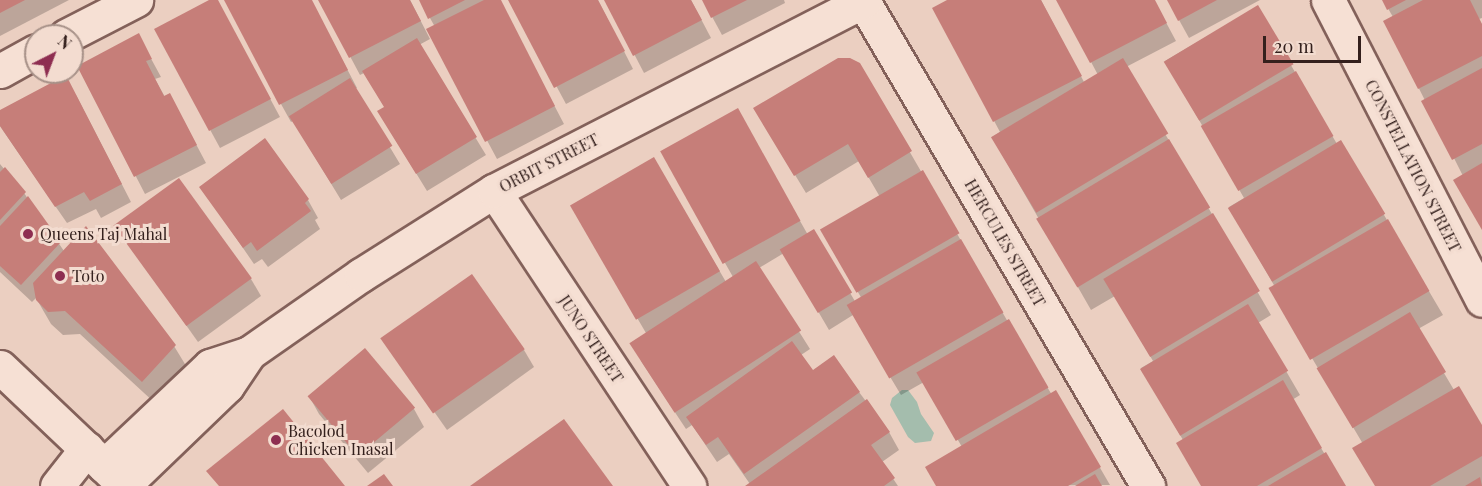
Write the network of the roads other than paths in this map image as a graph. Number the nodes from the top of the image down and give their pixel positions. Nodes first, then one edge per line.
1 (136, 0) edge
2 (1328, 0) edge
3 (864, 1) edge
4 (84, 27) edge
5 (24, 58) edge
6 (0, 71) edge
7 (494, 191) junction
8 (1482, 300) edge
9 (0, 368) edge
10 (110, 471) edge
11 (57, 486) edge
12 (689, 486) edge
13 (1148, 486) edge

1 - 4 street
2 - 8 street, CONSTELLATION STREET
3 - 7 street, ORBIT STREET
3 - 13 street, HERCULES STREET
5 - 6 street
7 - 10 street, ORBIT STREET
7 - 12 street, JUNO STREET
9 - 10 street
10 - 11 street, ORBIT STREET

